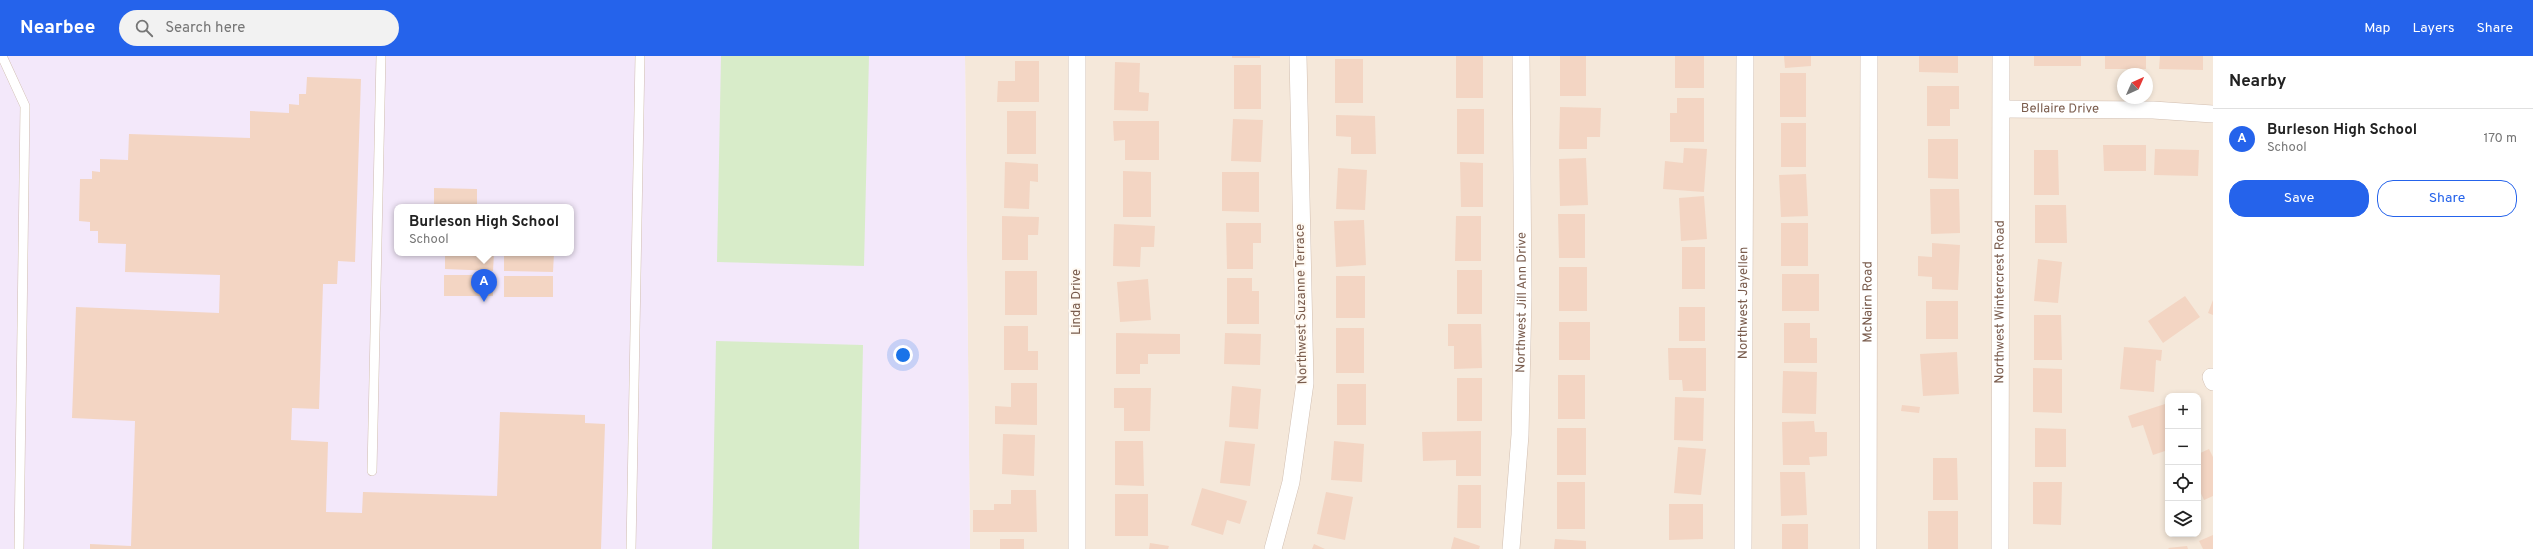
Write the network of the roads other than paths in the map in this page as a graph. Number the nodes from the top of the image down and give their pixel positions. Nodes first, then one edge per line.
1 (2, 56) edge
2 (381, 56) edge
3 (640, 56) edge
4 (1077, 56) edge
5 (1298, 56) edge
6 (1521, 56) edge
7 (1745, 56) edge
8 (1869, 56) edge
9 (2001, 56) edge
10 (2002, 109) junction
11 (2213, 114) edge
12 (372, 470) dead end
13 (19, 549) edge
14 (631, 549) edge
15 (1077, 549) edge
16 (1273, 549) edge
17 (1511, 549) edge
18 (1743, 549) edge
19 (1868, 549) edge
20 (2000, 549) edge

1 - 13 lane
2 - 12 lane
3 - 14 lane
4 - 15 street, Linda Drive
5 - 16 street, Northwest Suzanne Terrace
6 - 17 street, Northwest Jill Ann Drive
7 - 18 street, Northwest Jayellen
8 - 19 street, McNairn Road
9 - 10 street, Northwest Wintercrest Road
10 - 11 street, Bellaire Drive
10 - 20 street, Northwest Wintercrest Road

